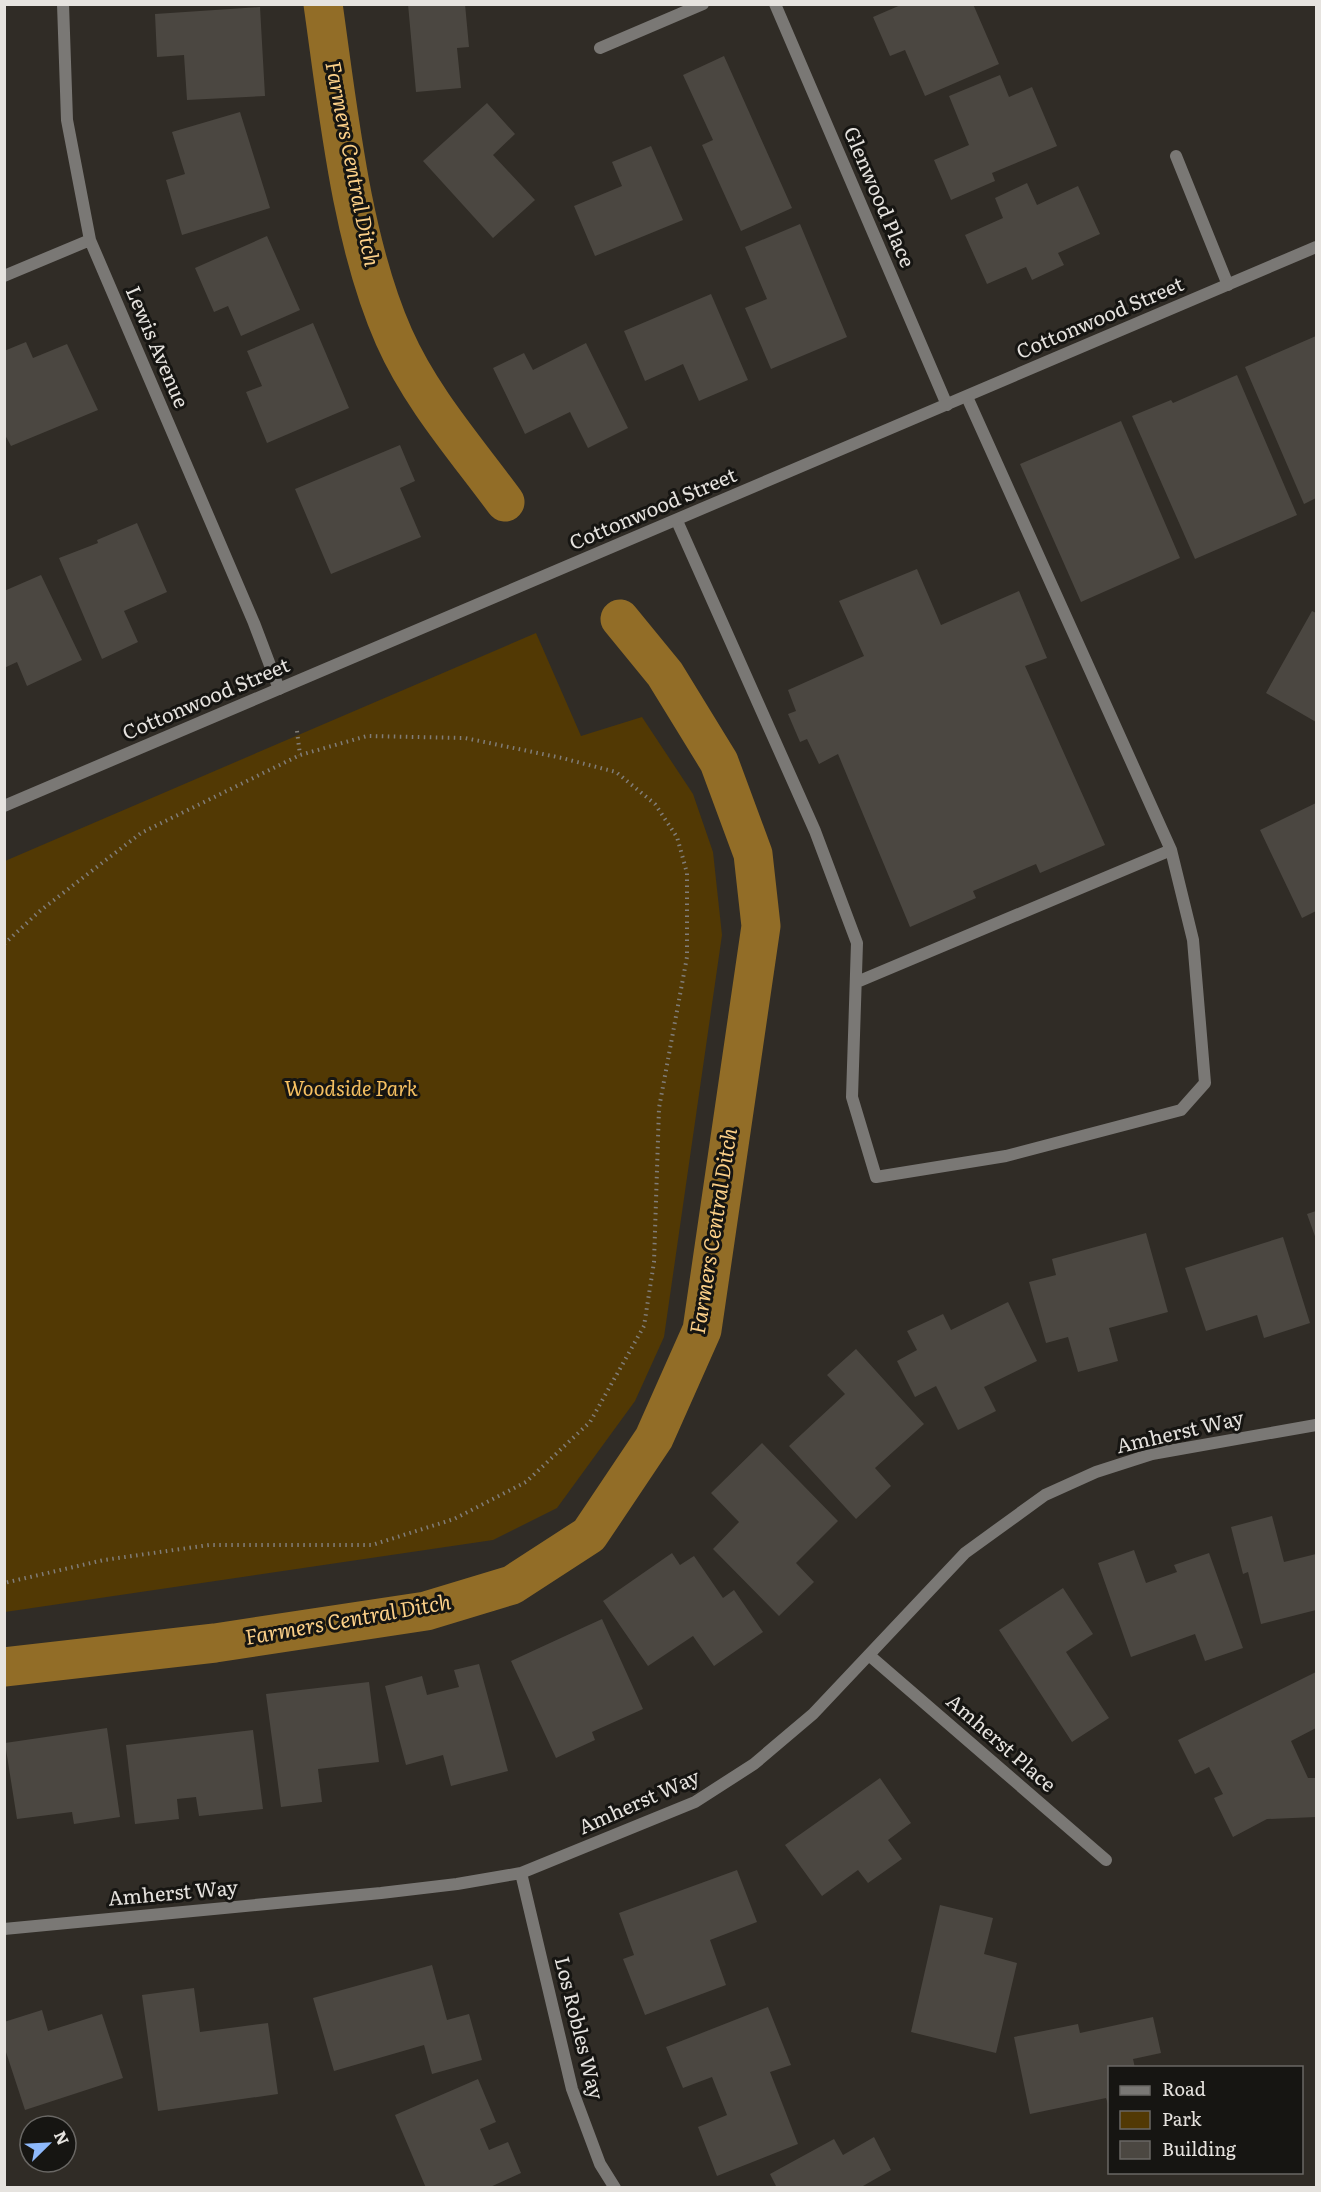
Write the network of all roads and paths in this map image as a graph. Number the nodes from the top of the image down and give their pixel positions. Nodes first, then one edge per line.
1 (63, 4) edge
2 (703, 4) edge
3 (775, 4) edge
4 (600, 48) dead end
5 (1176, 156) dead end
6 (90, 240) junction
7 (1317, 247) edge
8 (4, 276) edge
9 (1228, 285) junction
10 (967, 397) junction
11 (947, 405) junction
12 (677, 521) junction
13 (279, 689) junction
14 (297, 731) dead end
15 (300, 754) junction
16 (4, 806) edge
17 (1171, 850) junction
18 (4, 944) edge
19 (857, 982) junction
20 (1317, 1425) edge
21 (4, 1582) edge
22 (870, 1656) junction
23 (1106, 1860) dead end
24 (521, 1873) junction
25 (4, 1929) edge
26 (615, 2187) edge

1 - 6 street, Lewis Avenue
2 - 4 street
3 - 11 street, Glenwood Place
5 - 9 street
6 - 8 street
6 - 13 street, Lewis Avenue
7 - 9 street, Cottonwood Street
9 - 10 street, Cottonwood Street
10 - 11 street, Cottonwood Street
10 - 17 street
11 - 12 street, Cottonwood Street
12 - 13 street, Cottonwood Street
12 - 19 street
13 - 16 street, Cottonwood Street
14 - 15 path
15 - 18 path
15 - 21 path
17 - 19 street
17 - 19 street
20 - 22 street, Amherst Way
22 - 23 street, Amherst Place
22 - 24 street, Amherst Way
24 - 25 street, Amherst Way
24 - 26 street, Los Robles Way

